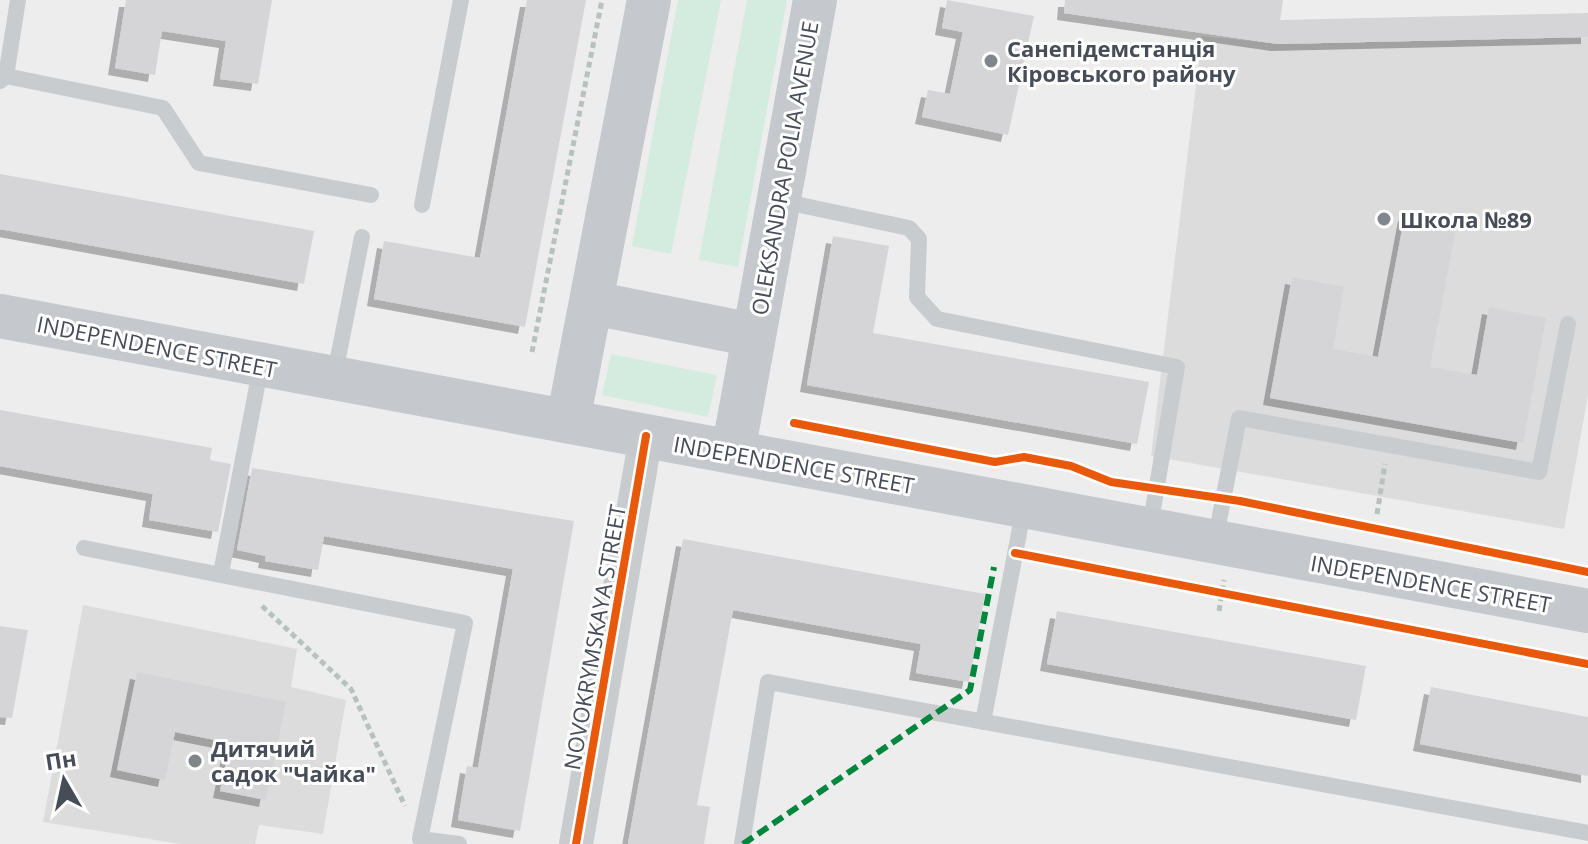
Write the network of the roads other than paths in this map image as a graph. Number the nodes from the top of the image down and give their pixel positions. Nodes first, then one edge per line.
1 (18, 0) edge
2 (461, 0) edge
3 (649, 0) edge
4 (815, 0) edge
5 (3, 78) edge
6 (371, 195) dead end
7 (779, 200) junction
8 (422, 205) dead end
9 (362, 237) dead end
10 (593, 303) junction
11 (0, 316) edge
12 (1568, 324) dead end
13 (753, 335) junction
14 (261, 366) junction
15 (333, 380) junction
16 (568, 421) junction
17 (646, 436) junction
18 (733, 452) junction
19 (1024, 507) junction
20 (1149, 532) junction
21 (1215, 542) junction
22 (84, 548) dead end
23 (221, 573) junction
24 (1588, 611) edge
25 (983, 722) junction
26 (1588, 833) edge
27 (459, 844) edge
28 (576, 844) edge
29 (742, 844) edge

1 - 5 lane
2 - 8 lane
3 - 10 main road
4 - 7 main road, OLEKSANDRA POLIA AVENUE
5 - 6 lane
7 - 13 main road, OLEKSANDRA POLIA AVENUE
7 - 20 lane
9 - 15 lane
10 - 13 main road
10 - 16 main road
11 - 14 main road, INDEPENDENCE STREET
12 - 21 lane
13 - 18 main road, OLEKSANDRA POLIA AVENUE
14 - 15 main road, INDEPENDENCE STREET
14 - 23 lane
15 - 16 main road, INDEPENDENCE STREET
16 - 17 main road, INDEPENDENCE STREET
17 - 18 main road, INDEPENDENCE STREET
17 - 28 street, NOVOKRYMSKAYA STREET
18 - 19 main road, INDEPENDENCE STREET
19 - 20 main road, INDEPENDENCE STREET
19 - 25 lane
20 - 21 main road, INDEPENDENCE STREET
21 - 24 main road, INDEPENDENCE STREET
22 - 23 lane
23 - 27 lane
25 - 26 lane
25 - 29 lane

